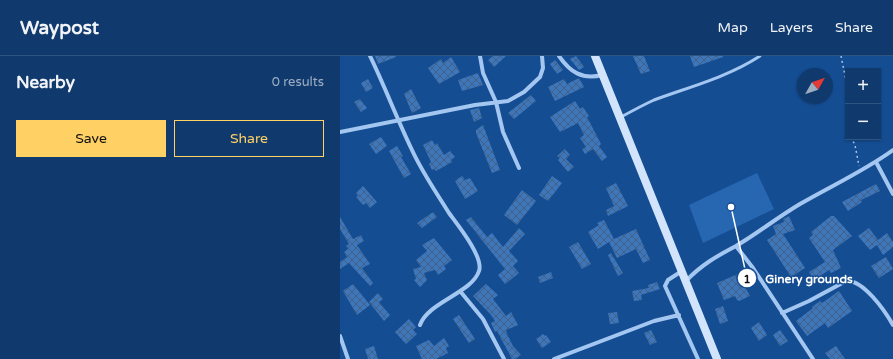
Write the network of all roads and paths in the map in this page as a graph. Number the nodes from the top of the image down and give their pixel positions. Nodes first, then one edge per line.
1 (370, 56) edge
2 (480, 56) edge
3 (542, 56) edge
4 (559, 56) edge
5 (595, 56) edge
6 (760, 56) edge
7 (841, 56) edge
8 (602, 75) junction
9 (845, 75) edge
10 (496, 102) junction
11 (619, 118) junction
12 (399, 120) junction
13 (340, 132) edge
14 (852, 140) edge
15 (893, 150) edge
16 (876, 162) junction
17 (519, 168) dead end
18 (860, 171) junction
19 (893, 194) edge
20 (736, 246) junction
21 (682, 270) junction
22 (686, 281) junction
23 (460, 291) junction
24 (782, 312) junction
25 (679, 315) junction
26 (420, 325) dead end
27 (893, 325) edge
28 (340, 336) edge
29 (348, 359) edge
30 (504, 359) edge
31 (554, 359) edge
32 (698, 359) edge
33 (717, 359) edge
34 (813, 359) edge

1 - 12 street
2 - 10 street
3 - 10 street
4 - 8 street
5 - 8 main road
6 - 11 lane
7 - 9 path
8 - 11 main road
10 - 12 street
10 - 17 street
11 - 21 main road
12 - 13 street
12 - 23 street
14 - 18 path
15 - 16 street
16 - 18 street
16 - 19 street
18 - 20 street
20 - 22 street
20 - 24 street
21 - 22 main road
21 - 25 street
22 - 33 main road
23 - 26 street
23 - 30 street
24 - 27 street
24 - 34 street
25 - 31 street
25 - 32 street
28 - 29 street

